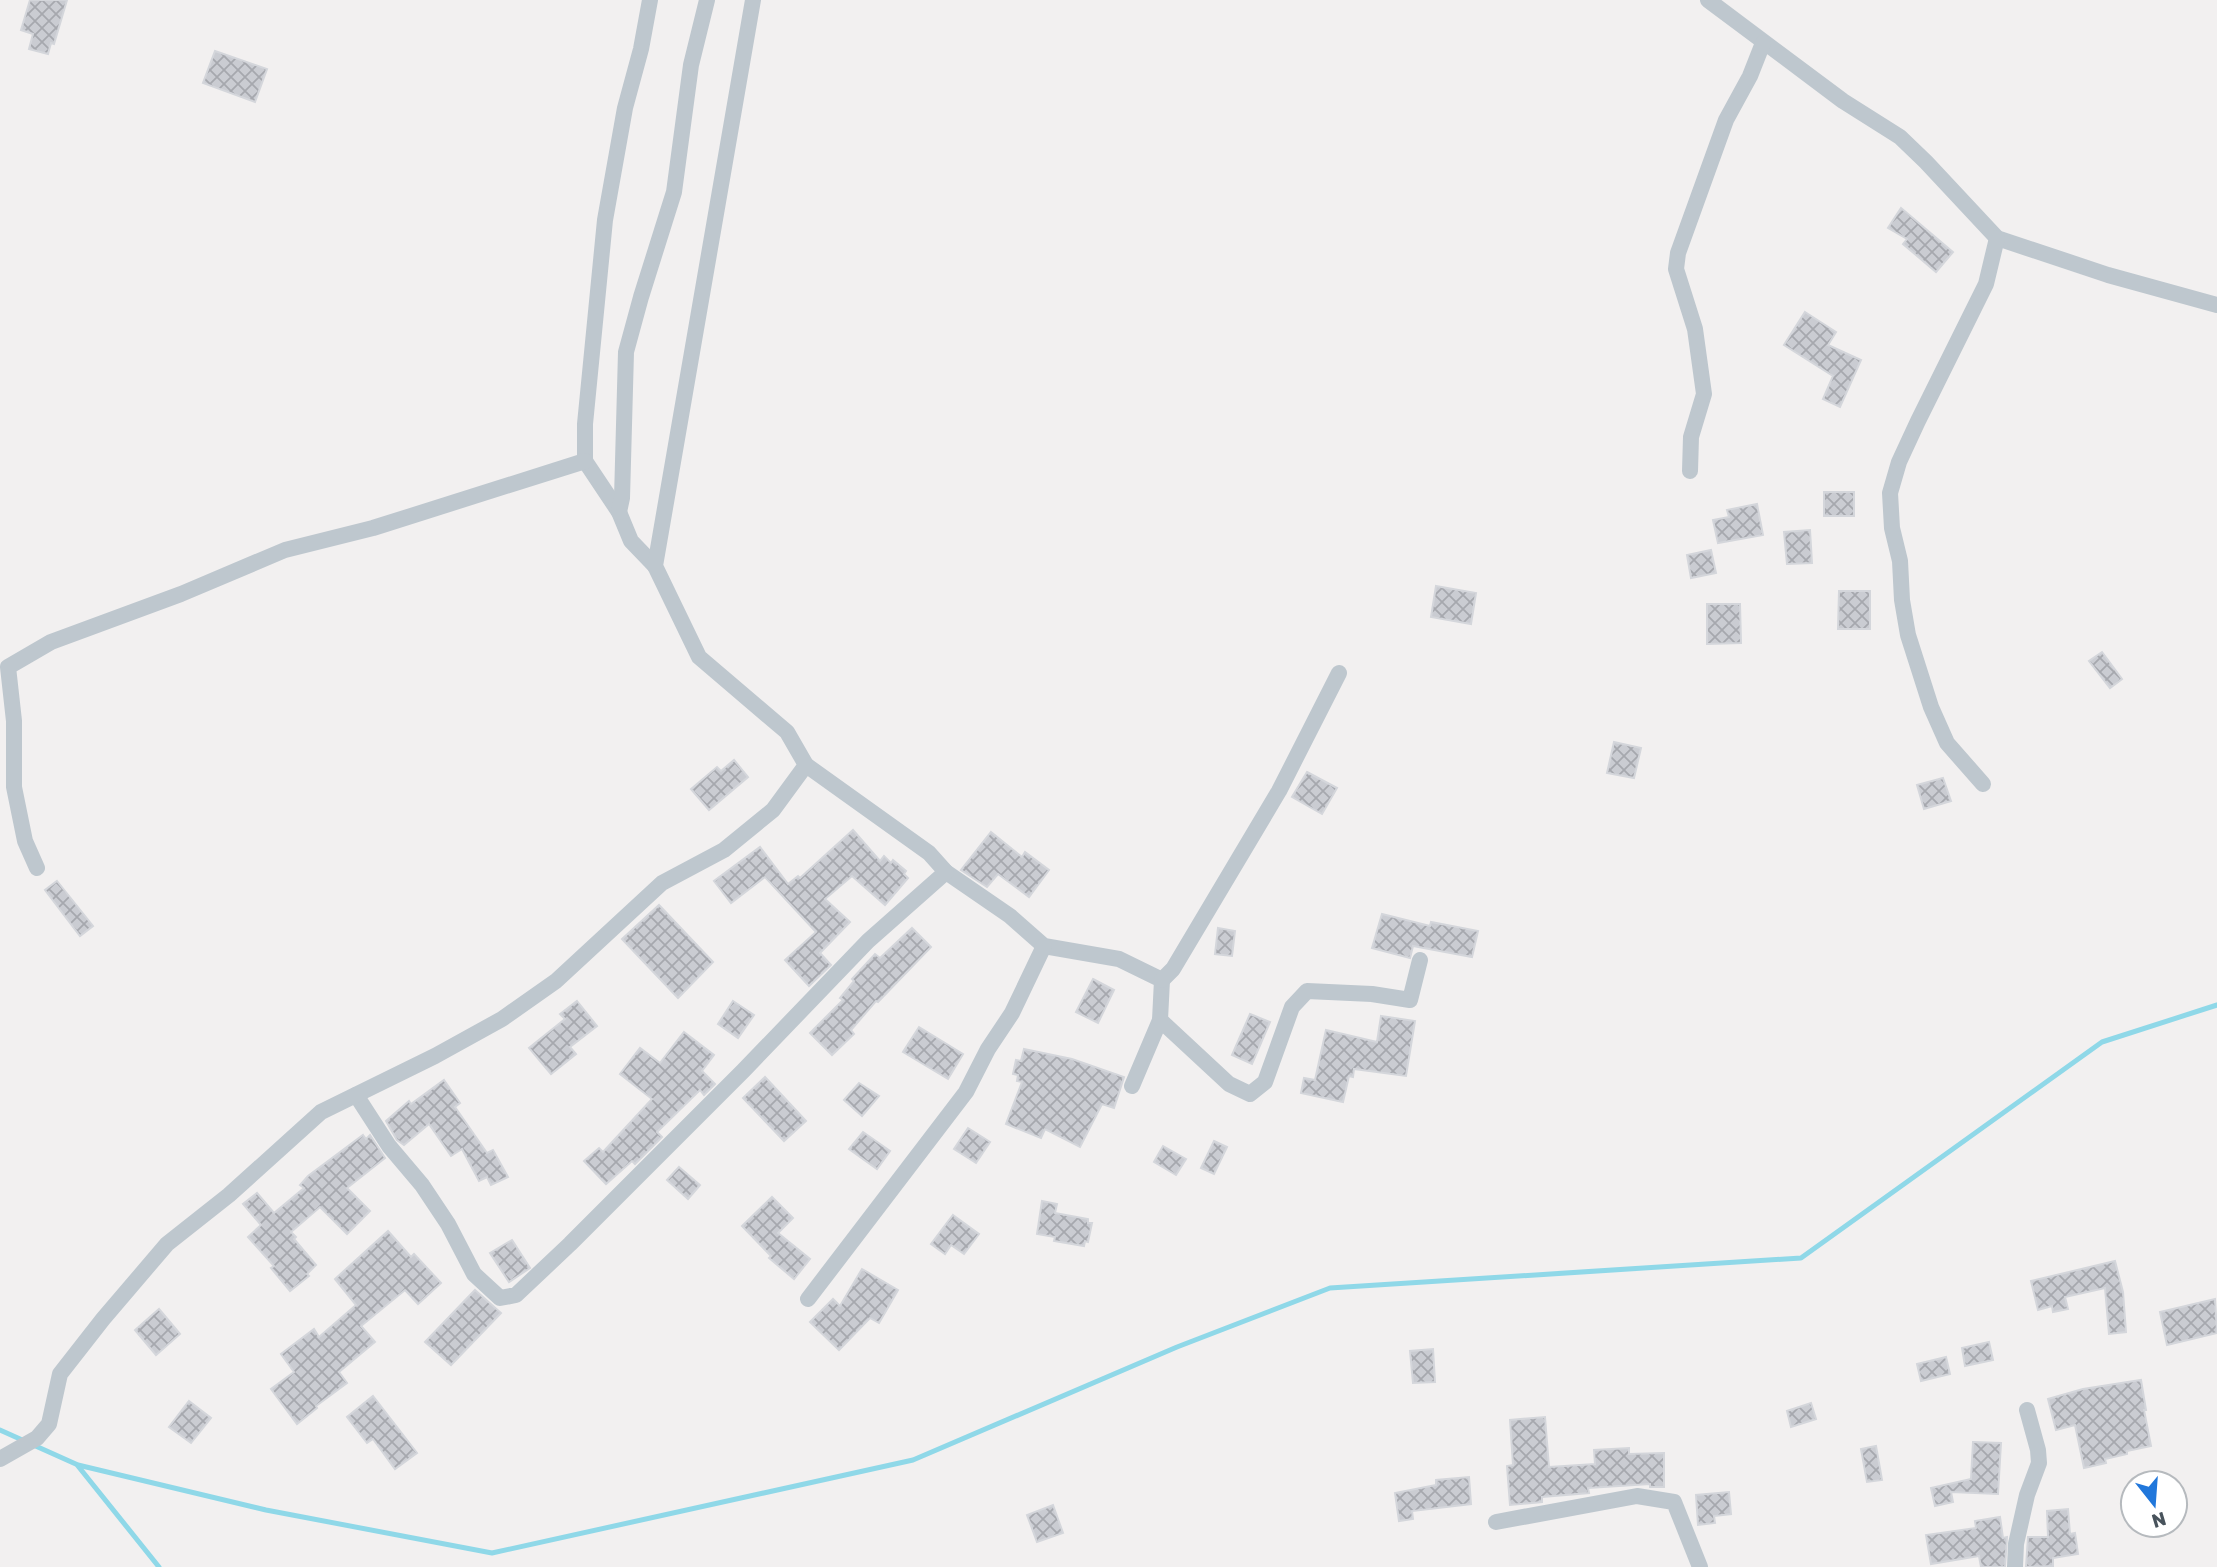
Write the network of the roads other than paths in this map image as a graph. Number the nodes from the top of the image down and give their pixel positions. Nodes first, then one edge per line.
1 (650, 0) edge
2 (706, 0) edge
3 (753, 0) edge
4 (1708, 0) edge
5 (1763, 43) junction
6 (1997, 238) junction
7 (2217, 305) edge
8 (585, 461) junction
9 (1690, 471) dead end
10 (619, 512) junction
11 (655, 566) junction
12 (4, 666) edge
13 (1339, 673) dead end
14 (806, 765) junction
15 (1983, 784) dead end
16 (37, 868) dead end
17 (946, 872) junction
18 (1044, 946) junction
19 (1420, 960) dead end
20 (1162, 980) junction
21 (1160, 1020) junction
22 (1132, 1086) dead end
23 (356, 1095) junction
24 (808, 1299) dead end
25 (2027, 1410) dead end
26 (0, 1459) edge
27 (1496, 1522) dead end
28 (1700, 1567) edge
29 (2015, 1567) edge

1 - 8 street
2 - 10 street
3 - 11 street
4 - 5 street
5 - 6 street
5 - 9 street
6 - 7 street
6 - 15 street
8 - 10 street
8 - 12 street
10 - 11 street
11 - 14 street
12 - 16 street
13 - 20 street
14 - 17 street
14 - 23 street
17 - 18 street
17 - 23 street
18 - 20 street
18 - 24 street
19 - 21 street
20 - 21 street
21 - 22 street
23 - 26 street
25 - 29 street
27 - 28 street

